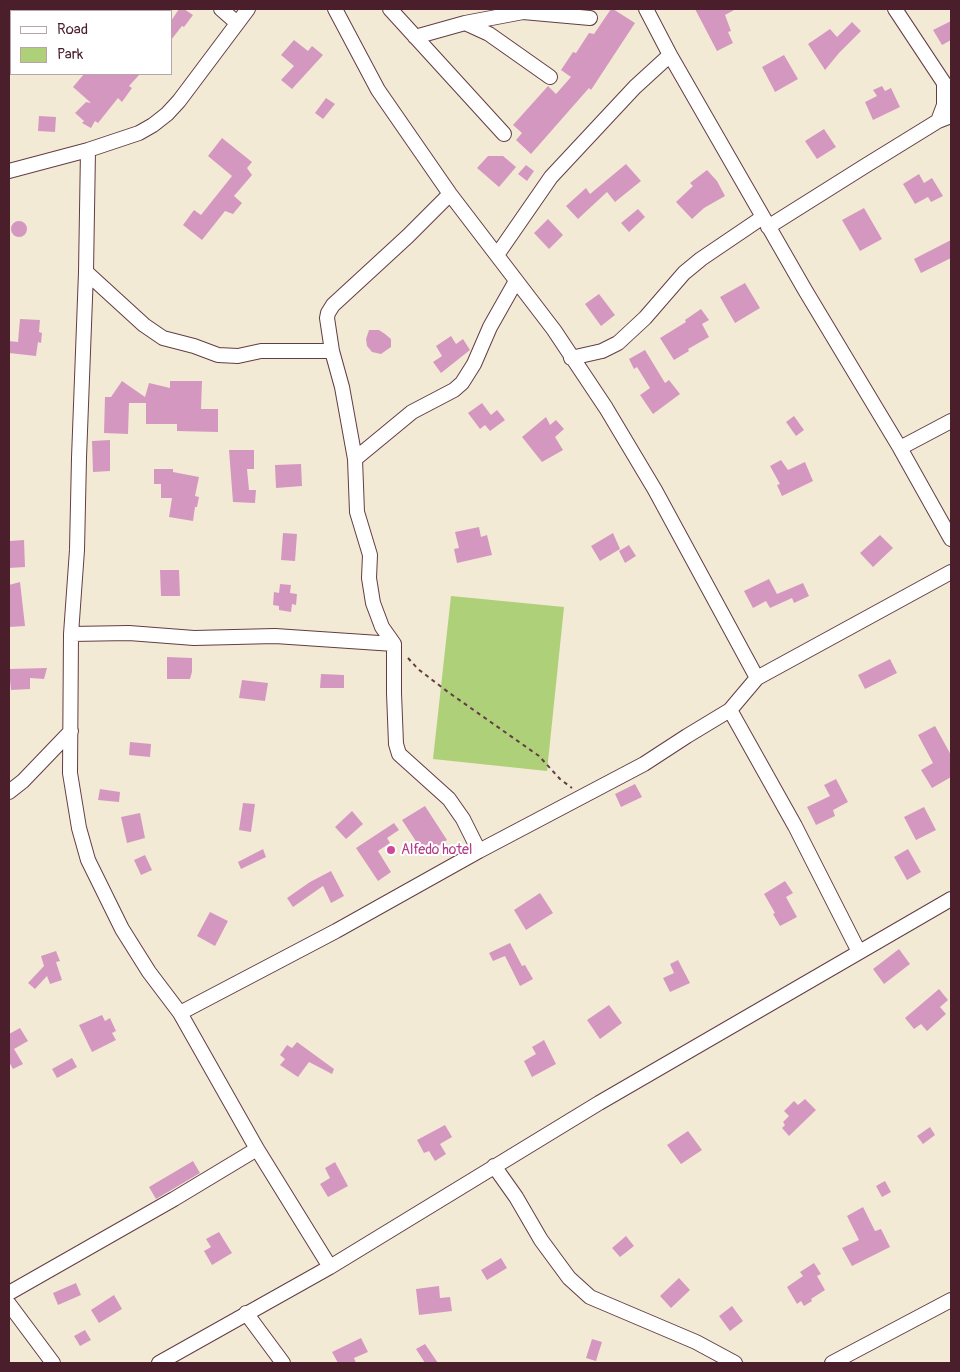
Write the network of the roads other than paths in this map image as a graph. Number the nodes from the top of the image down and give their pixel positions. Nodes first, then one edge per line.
1 (220, 9) edge
2 (248, 9) edge
3 (336, 9) edge
4 (390, 9) edge
5 (646, 9) edge
6 (895, 9) edge
7 (484, 15) edge
8 (590, 18) dead end
9 (465, 22) junction
10 (238, 23) junction
11 (415, 37) junction
12 (670, 55) junction
13 (550, 77) dead end
14 (948, 86) edge
15 (945, 118) edge
16 (504, 134) dead end
17 (88, 150) junction
18 (9, 171) edge
19 (450, 194) junction
20 (766, 222) junction
21 (497, 255) junction
22 (86, 272) junction
23 (516, 281) junction
24 (332, 351) junction
25 (571, 358) junction
26 (951, 421) edge
27 (900, 448) junction
28 (355, 459) junction
29 (951, 539) edge
30 (951, 572) edge
31 (71, 634) junction
32 (394, 644) junction
33 (757, 678) junction
34 (730, 710) junction
35 (71, 731) junction
36 (9, 792) edge
37 (479, 850) junction
38 (951, 899) edge
39 (859, 952) junction
40 (180, 1013) junction
41 (257, 1149) junction
42 (494, 1166) junction
43 (330, 1267) junction
44 (9, 1293) edge
45 (951, 1300) edge
46 (9, 1304) edge
47 (246, 1313) junction
48 (53, 1363) edge
49 (159, 1363) edge
50 (283, 1363) edge
51 (735, 1363) edge
52 (832, 1363) edge

1 - 10 street
2 - 10 street
3 - 19 street
4 - 11 street
5 - 12 street
6 - 14 street
7 - 8 street
7 - 9 street
9 - 11 street
9 - 13 street
10 - 17 street
11 - 16 street
12 - 20 street
12 - 21 street
14 - 15 street
15 - 20 street
17 - 18 street
17 - 22 street
19 - 21 street
19 - 24 street
20 - 25 street
20 - 27 street
21 - 23 street
22 - 24 street
22 - 31 street
23 - 25 street
23 - 28 street
24 - 28 street
25 - 33 street
26 - 27 street
27 - 29 street
28 - 32 street
30 - 33 street
31 - 32 street
31 - 35 street
32 - 37 street
33 - 34 street
34 - 37 street
34 - 39 street
35 - 36 street
35 - 40 street
37 - 40 street
38 - 39 street
39 - 42 street
40 - 41 street
41 - 43 street
41 - 44 street
42 - 43 street
42 - 51 street
43 - 47 street
45 - 52 street
46 - 48 street
47 - 49 street
47 - 50 street

